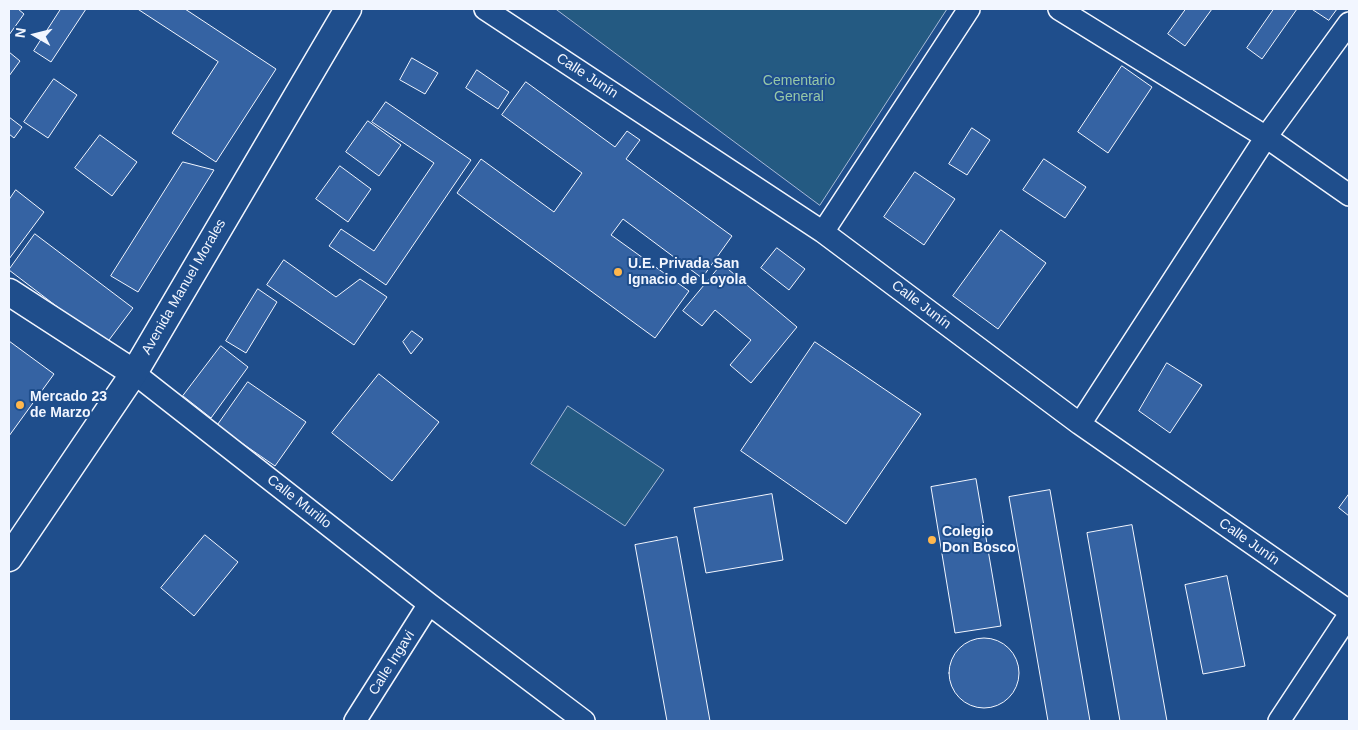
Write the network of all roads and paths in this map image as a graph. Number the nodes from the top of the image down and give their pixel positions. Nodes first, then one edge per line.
1 (348, 9) edge
2 (485, 9) edge
3 (969, 9) edge
4 (1059, 9) edge
5 (1349, 23) edge
6 (1266, 137) junction
7 (1349, 195) edge
8 (823, 232) junction
9 (9, 292) edge
10 (134, 373) junction
11 (1080, 424) junction
12 (9, 558) edge
13 (429, 604) junction
14 (1349, 613) edge
15 (355, 721) edge
16 (584, 721) edge
17 (1279, 721) edge

1 - 10 street, Avenida Manuel Morales
2 - 8 street, Calle Junín
3 - 8 street
4 - 6 street
5 - 6 street
6 - 7 street
6 - 11 street
8 - 11 street, Calle Junín
9 - 10 street, Calle Murillo
10 - 12 street, Avenida Manuel Morales
10 - 13 street, Calle Murillo
11 - 14 street, Calle Junín
13 - 15 street, Calle Ingavi
13 - 16 street, Calle Murillo
14 - 17 street

